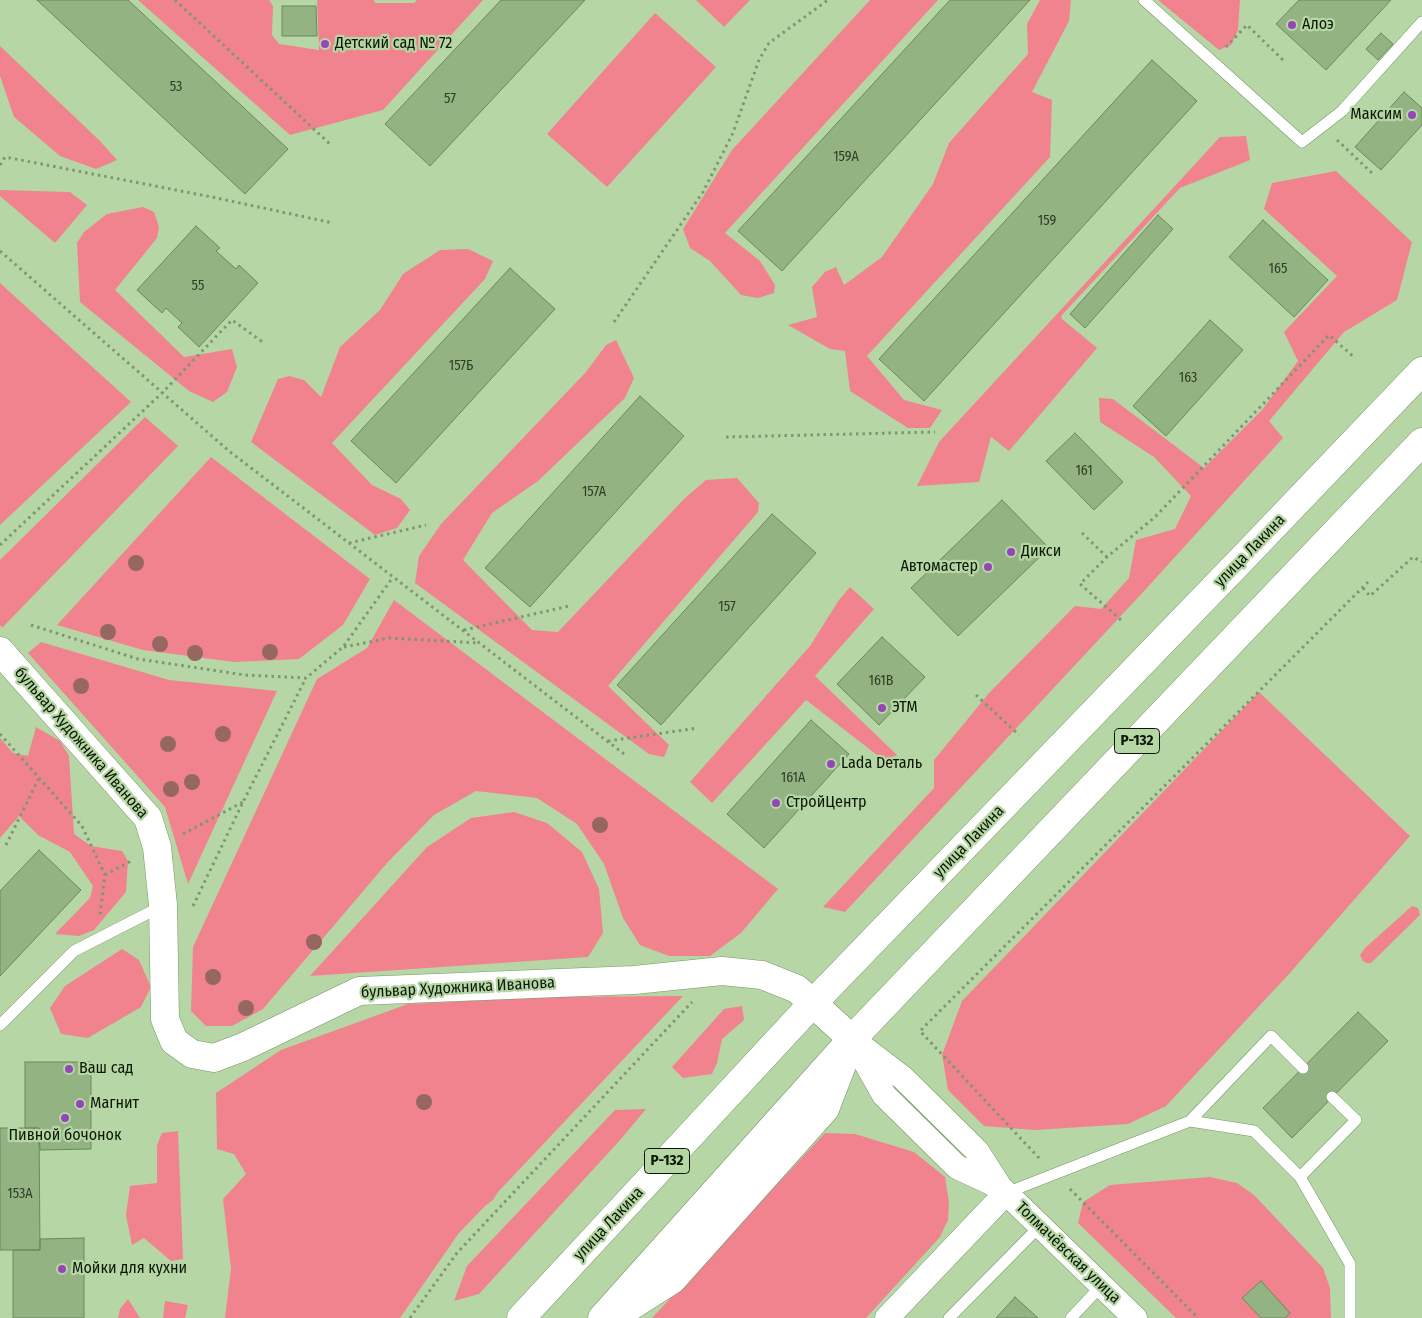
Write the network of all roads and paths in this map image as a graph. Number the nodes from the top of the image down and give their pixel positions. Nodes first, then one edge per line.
1 (175, 0) edge
2 (828, 0) edge
3 (1144, 0) edge
4 (1422, 22) edge
5 (1284, 60) dead end
6 (1212, 62) junction
7 (1322, 126) junction
8 (331, 144) dead end
9 (0, 165) edge
10 (1374, 174) dead end
11 (333, 223) dead end
12 (0, 251) edge
13 (614, 322) dead end
14 (264, 343) dead end
15 (1354, 358) dead end
16 (1422, 371) edge
17 (162, 393) junction
18 (935, 432) dead end
19 (726, 437) dead end
20 (1422, 442) edge
21 (426, 525) dead end
22 (1082, 533) dead end
23 (350, 543) junction
24 (0, 545) edge
25 (1108, 557) junction
26 (1422, 562) edge
27 (393, 577) junction
28 (1368, 582) dead end
29 (1363, 588) junction
30 (569, 606) dead end
31 (1121, 620) dead end
32 (31, 625) dead end
33 (464, 630) junction
34 (480, 643) junction
35 (344, 647) junction
36 (0, 650) edge
37 (306, 678) junction
38 (976, 695) dead end
39 (698, 728) dead end
40 (0, 734) edge
41 (1019, 735) dead end
42 (608, 741) junction
43 (624, 754) dead end
44 (39, 778) junction
45 (6, 844) dead end
46 (163, 906) junction
47 (189, 913) dead end
48 (97, 939) junction
49 (722, 971) junction
50 (812, 1004) junction
51 (0, 1025) edge
52 (852, 1040) junction
53 (929, 1041) dead end
54 (1303, 1068) dead end
55 (1332, 1097) dead end
56 (1190, 1121) junction
57 (1300, 1177) junction
58 (1003, 1190) junction
59 (1040, 1226) junction
60 (1102, 1285) junction
61 (410, 1318) edge
62 (521, 1318) edge
63 (602, 1318) edge
64 (612, 1318) edge
65 (887, 1318) edge
66 (949, 1318) edge
67 (1071, 1318) edge
68 (1135, 1318) edge
69 (1350, 1318) edge

1 - 8 path
2 - 13 path
3 - 6 lane
4 - 7 lane
5 - 6 path
6 - 7 lane
7 - 10 path
9 - 11 path
12 - 17 path
14 - 17 path
15 - 25 path
16 - 50 main road, улица Лакина / Р-132
17 - 23 path
17 - 24 path
18 - 19 path
20 - 52 main road, Р-132
21 - 23 path
22 - 25 path
23 - 27 path
25 - 31 path
26 - 29 path
27 - 33 path
27 - 35 path
28 - 29 path
29 - 53 path
30 - 33 path
32 - 37 path
33 - 34 path
34 - 35 path
34 - 42 path
35 - 37 path
36 - 46 main road, бульвар Художника Иванова
37 - 47 path
38 - 41 path
39 - 42 path
40 - 44 path
42 - 43 path
44 - 45 path
44 - 48 path
46 - 48 lane
46 - 49 main road, бульвар Художника Иванова
48 - 51 lane
49 - 50 main road, бульвар Художника Иванова
49 - 61 path
50 - 52 main road, бульвар Художника Иванова
50 - 62 main road, улица Лакина / Р-132
52 - 58 street, Толмачёвская улица
52 - 63 main road, Р-132
52 - 64 main road
54 - 56 lane
55 - 57 lane
56 - 57 lane
56 - 58 lane
57 - 69 lane
58 - 59 street, Толмачёвская улица
58 - 65 street
59 - 60 street, Толмачёвская улица
59 - 66 lane
60 - 67 lane
60 - 68 street, Толмачёвская улица

